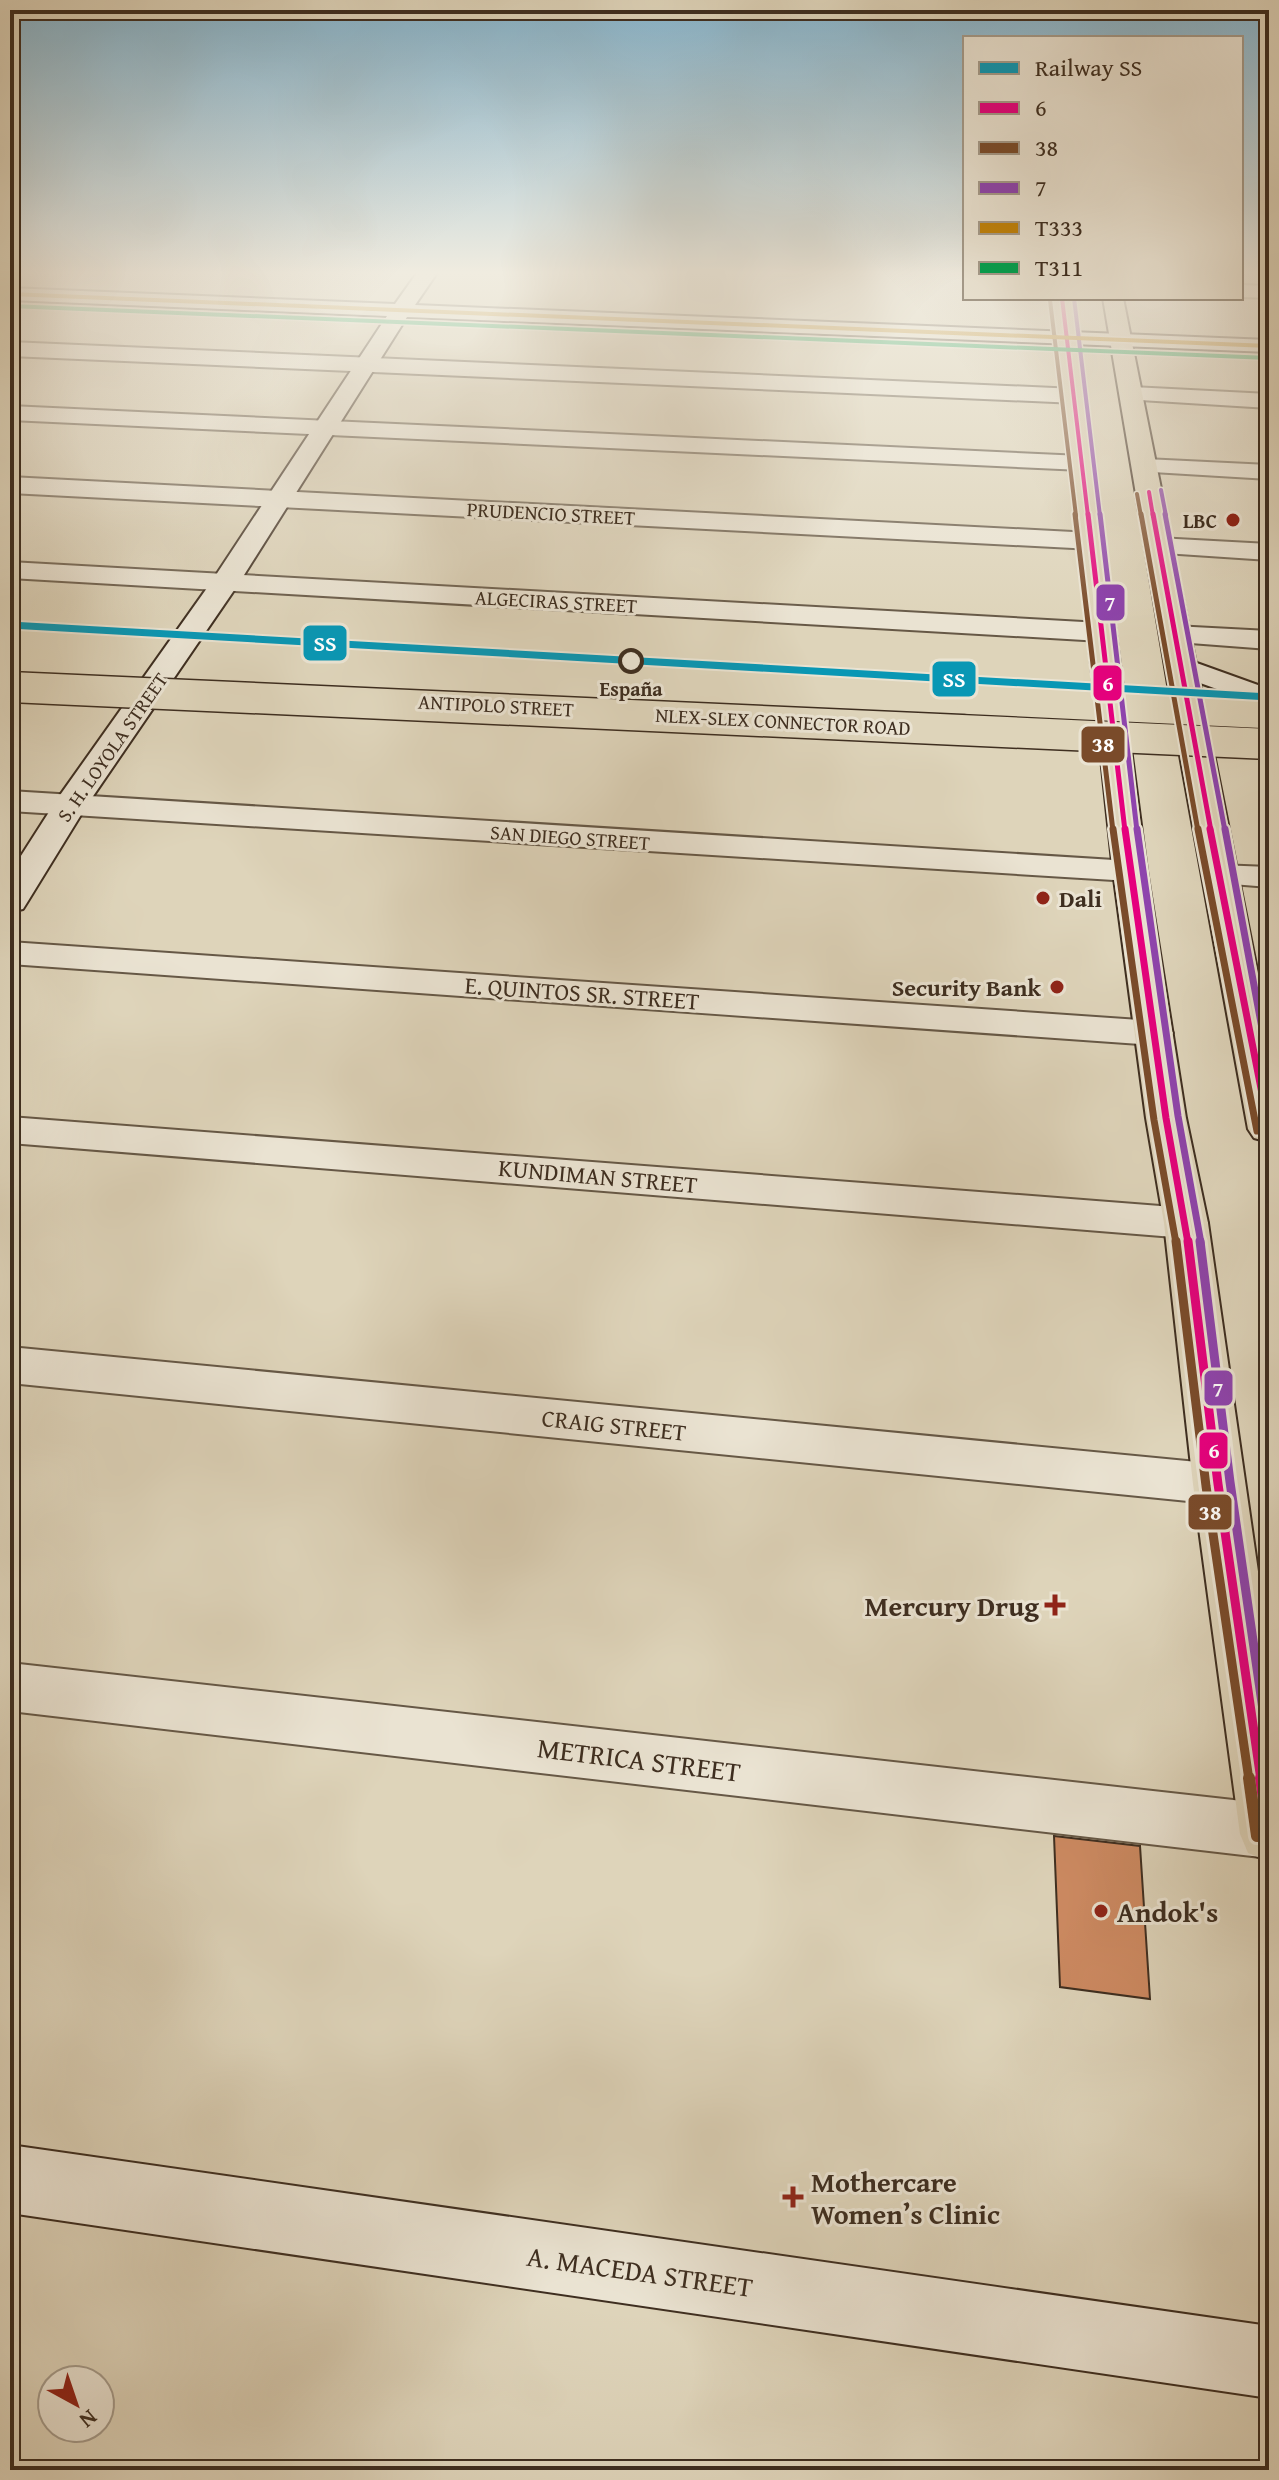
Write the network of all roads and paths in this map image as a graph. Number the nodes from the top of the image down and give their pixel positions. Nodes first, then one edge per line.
1 (349, 389) edge
2 (914, 389) edge
3 (1075, 389) edge
4 (1131, 389) edge
5 (1132, 394) junction
6 (1076, 396) junction
7 (1269, 401) edge
8 (10, 413) edge
9 (325, 427) junction
10 (1082, 463) junction
11 (1145, 466) junction
12 (1269, 472) edge
13 (10, 485) edge
14 (279, 498) junction
15 (1092, 541) junction
16 (1158, 546) junction
17 (1269, 552) edge
18 (10, 570) edge
19 (225, 583) junction
20 (1101, 632) junction
21 (1269, 640) edge
22 (1177, 650) junction
23 (130, 662) dead end
24 (208, 665) dead end
25 (10, 677) edge
26 (153, 686) junction
27 (10, 687) edge
28 (948, 698) dead end
29 (1266, 706) edge
30 (1115, 743) junction
31 (1269, 744) edge
32 (1195, 750) junction
33 (1269, 754) edge
34 (10, 801) edge
35 (70, 805) junction
36 (1130, 871) junction
37 (1219, 875) junction
38 (1269, 877) edge
39 (10, 901) edge
40 (10, 953) edge
41 (1154, 1033) junction
42 (1259, 1033) edge
43 (1269, 1129) edge
44 (10, 1130) edge
45 (1186, 1223) junction
46 (10, 1365) edge
47 (1218, 1484) junction
48 (10, 1687) edge
49 (1269, 1833) edge
50 (10, 2179) edge
51 (1269, 2362) edge

1 - 9 street, S. H. LOYOLA STREET
2 - 6 street
3 - 6 main road
4 - 5 main road
5 - 7 street
5 - 11 main road
6 - 10 main road
8 - 9 street
9 - 10 street
9 - 14 street, S. H. LOYOLA STREET
10 - 15 main road
11 - 12 street
11 - 16 main road
13 - 14 street, PRUDENCIO STREET
14 - 15 street, PRUDENCIO STREET
14 - 19 street, S. H. LOYOLA STREET
15 - 20 main road
16 - 17 street
16 - 22 main road
18 - 19 street, ALGECIRAS STREET
19 - 20 street, ALGECIRAS STREET
19 - 26 street, S. H. LOYOLA STREET
20 - 30 main road
21 - 22 street
22 - 29 street
22 - 32 main road
23 - 24 main road
25 - 26 street, ANTIPOLO STREET
26 - 30 street, ANTIPOLO STREET
26 - 35 street, S. H. LOYOLA STREET
27 - 31 main road, NLEX-SLEX CONNECTOR ROAD, bridge
28 - 29 main road, bridge
30 - 32 street, ANTIPOLO STREET
30 - 36 main road
32 - 33 street, ANTIPOLO STREET
32 - 37 main road
34 - 35 street, SAN DIEGO STREET
35 - 36 street, SAN DIEGO STREET
35 - 39 street, S. H. LOYOLA STREET
36 - 41 main road
37 - 38 street
37 - 42 main road
40 - 41 street, E. QUINTOS SR. STREET
41 - 45 main road
42 - 43 main road
44 - 45 street, KUNDIMAN STREET
45 - 47 main road
46 - 47 street, CRAIG STREET
47 - 49 main road
48 - 49 street, METRICA STREET
50 - 51 street, A. MACEDA STREET

